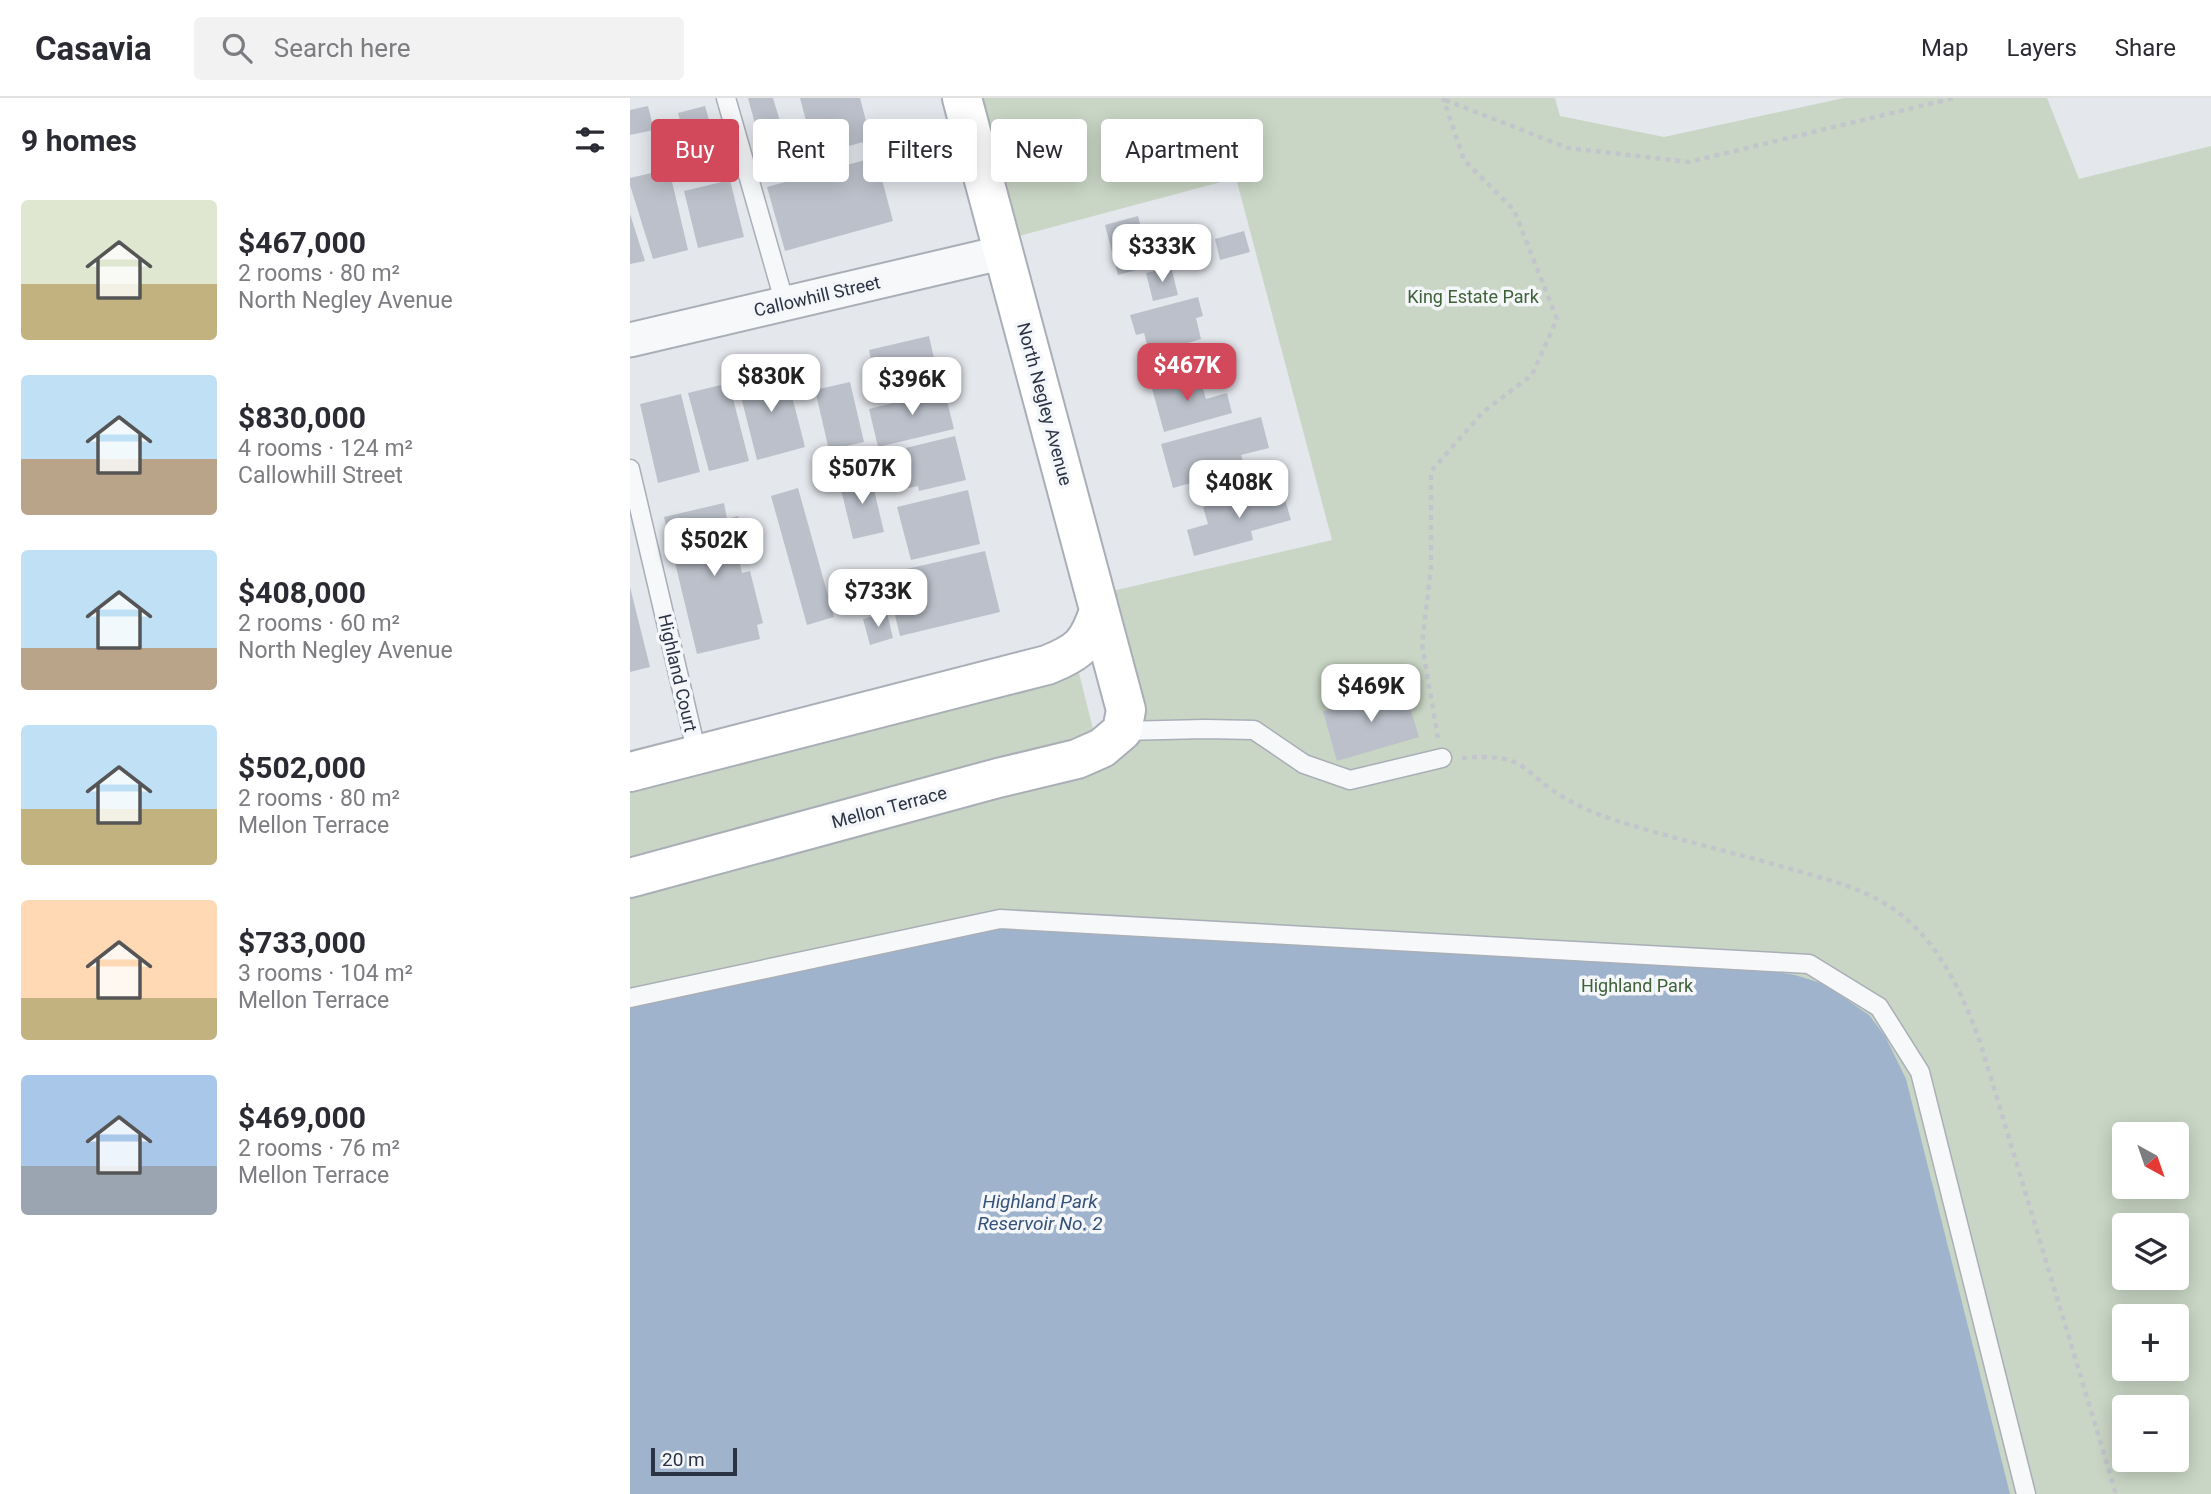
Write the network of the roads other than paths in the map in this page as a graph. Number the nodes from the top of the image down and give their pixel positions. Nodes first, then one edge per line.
1 (726, 98) edge
2 (962, 98) edge
3 (1005, 252) junction
4 (785, 304) junction
5 (630, 341) edge
6 (630, 468) edge
7 (1100, 611) junction
8 (1124, 721) junction
9 (697, 754) junction
10 (1442, 758) road end
11 (630, 772) edge
12 (630, 878) edge
13 (630, 998) edge
14 (2026, 1494) edge

1 - 4 lane
2 - 3 main road, North Negley Avenue
3 - 4 street, Callowhill Street
3 - 7 main road, North Negley Avenue
4 - 5 street, Callowhill Street
6 - 9 lane, Highland Court
7 - 8 main road, North Negley Avenue
7 - 9 main road
8 - 10 lane
8 - 12 main road, Mellon Terrace
9 - 11 main road
13 - 14 lane

